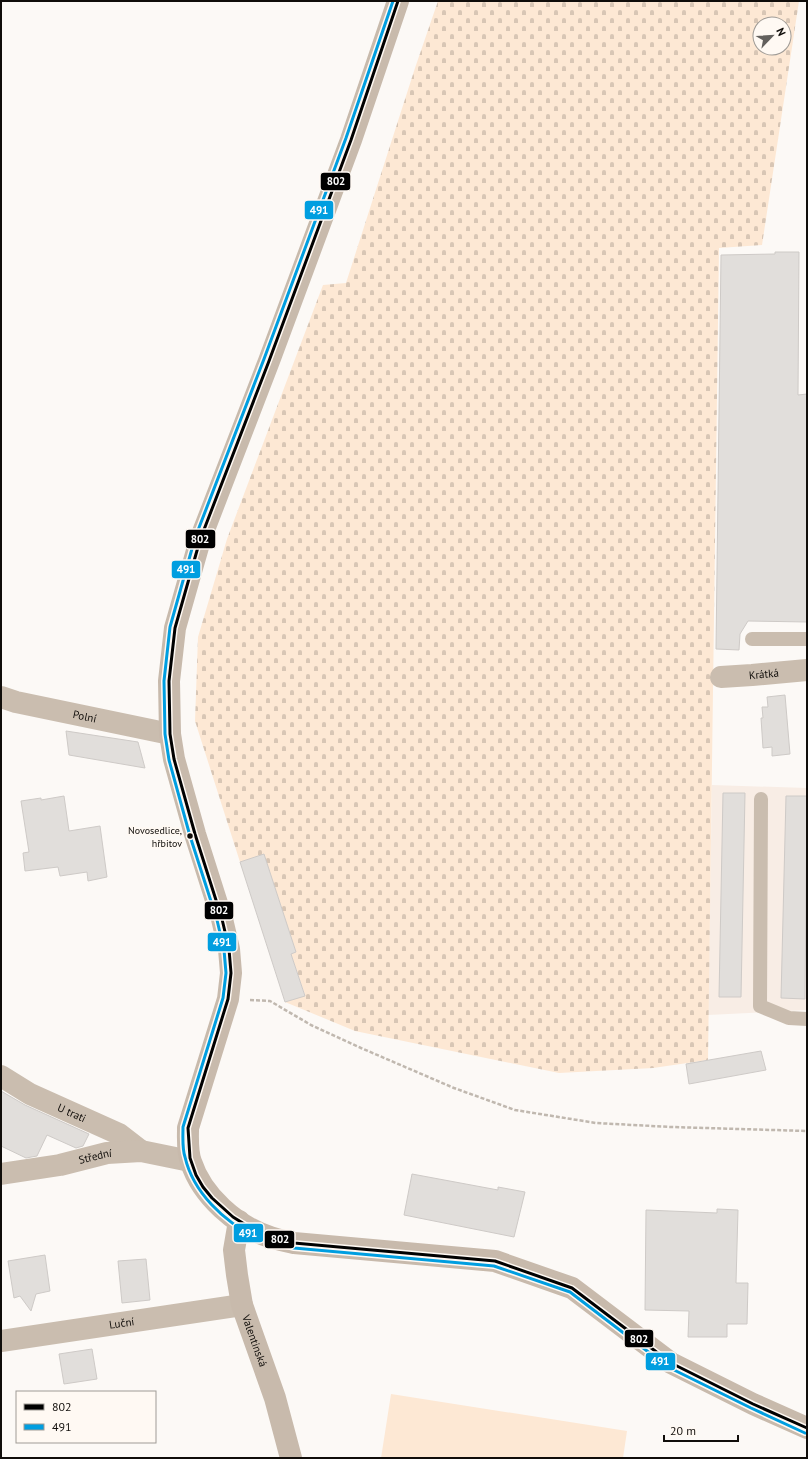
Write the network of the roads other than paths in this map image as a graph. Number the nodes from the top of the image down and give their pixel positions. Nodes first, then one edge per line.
1 (398, 1) edge
2 (752, 639) dead end
3 (807, 639) edge
4 (807, 670) edge
5 (720, 677) dead end
6 (1, 697) edge
7 (170, 734) junction
8 (761, 799) dead end
9 (807, 1019) edge
10 (1, 1076) edge
11 (141, 1151) junction
12 (190, 1161) junction
13 (1, 1174) edge
14 (239, 1221) junction
15 (242, 1305) junction
16 (1, 1341) edge
17 (807, 1428) edge
18 (291, 1458) edge

1 - 7 street
2 - 3 lane
4 - 5 street, Krátká
6 - 7 street, Polní
7 - 12 street
8 - 9 lane
10 - 11 street, U trati
11 - 12 street, Střední
11 - 13 street, Střední
12 - 14 street
14 - 15 street, Valentinská
14 - 17 street
15 - 16 street, Luční
15 - 18 street, Valentinská

